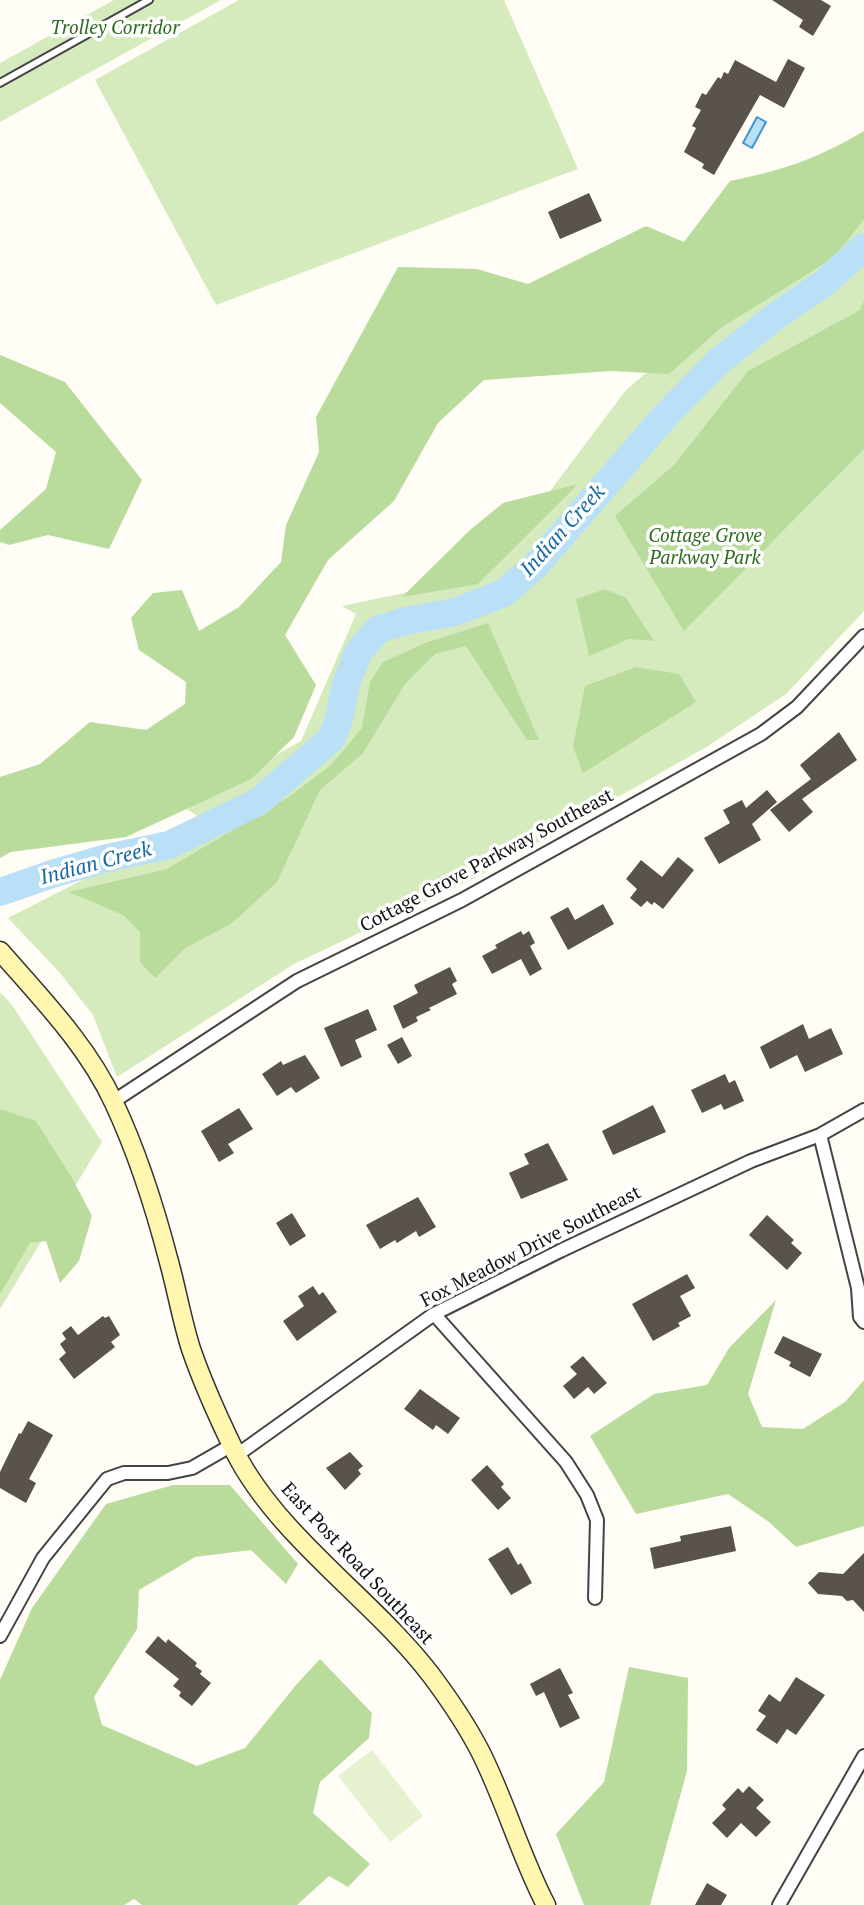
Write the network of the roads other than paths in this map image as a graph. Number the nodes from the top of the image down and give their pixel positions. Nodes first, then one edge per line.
1 (149, 0) edge
2 (0, 83) edge
3 (864, 636) edge
4 (0, 951) edge
5 (114, 1101) junction
6 (864, 1110) edge
7 (820, 1135) junction
8 (435, 1314) junction
9 (864, 1322) edge
10 (234, 1450) junction
11 (595, 1598) dead end
12 (0, 1636) edge
13 (864, 1756) edge
14 (546, 1905) edge
15 (779, 1905) edge

1 - 2 lane
3 - 5 street, Cottage Grove Parkway Southeast
4 - 5 main road, East Post Road Southeast
5 - 10 main road, East Post Road Southeast
6 - 7 street, Fox Meadow Drive Southeast
7 - 8 street, Fox Meadow Drive Southeast
7 - 9 street
8 - 10 street, Fox Meadow Drive Southeast
8 - 11 street
10 - 12 street, Fox Meadow Drive Southeast
10 - 14 main road, East Post Road Southeast
13 - 15 street

